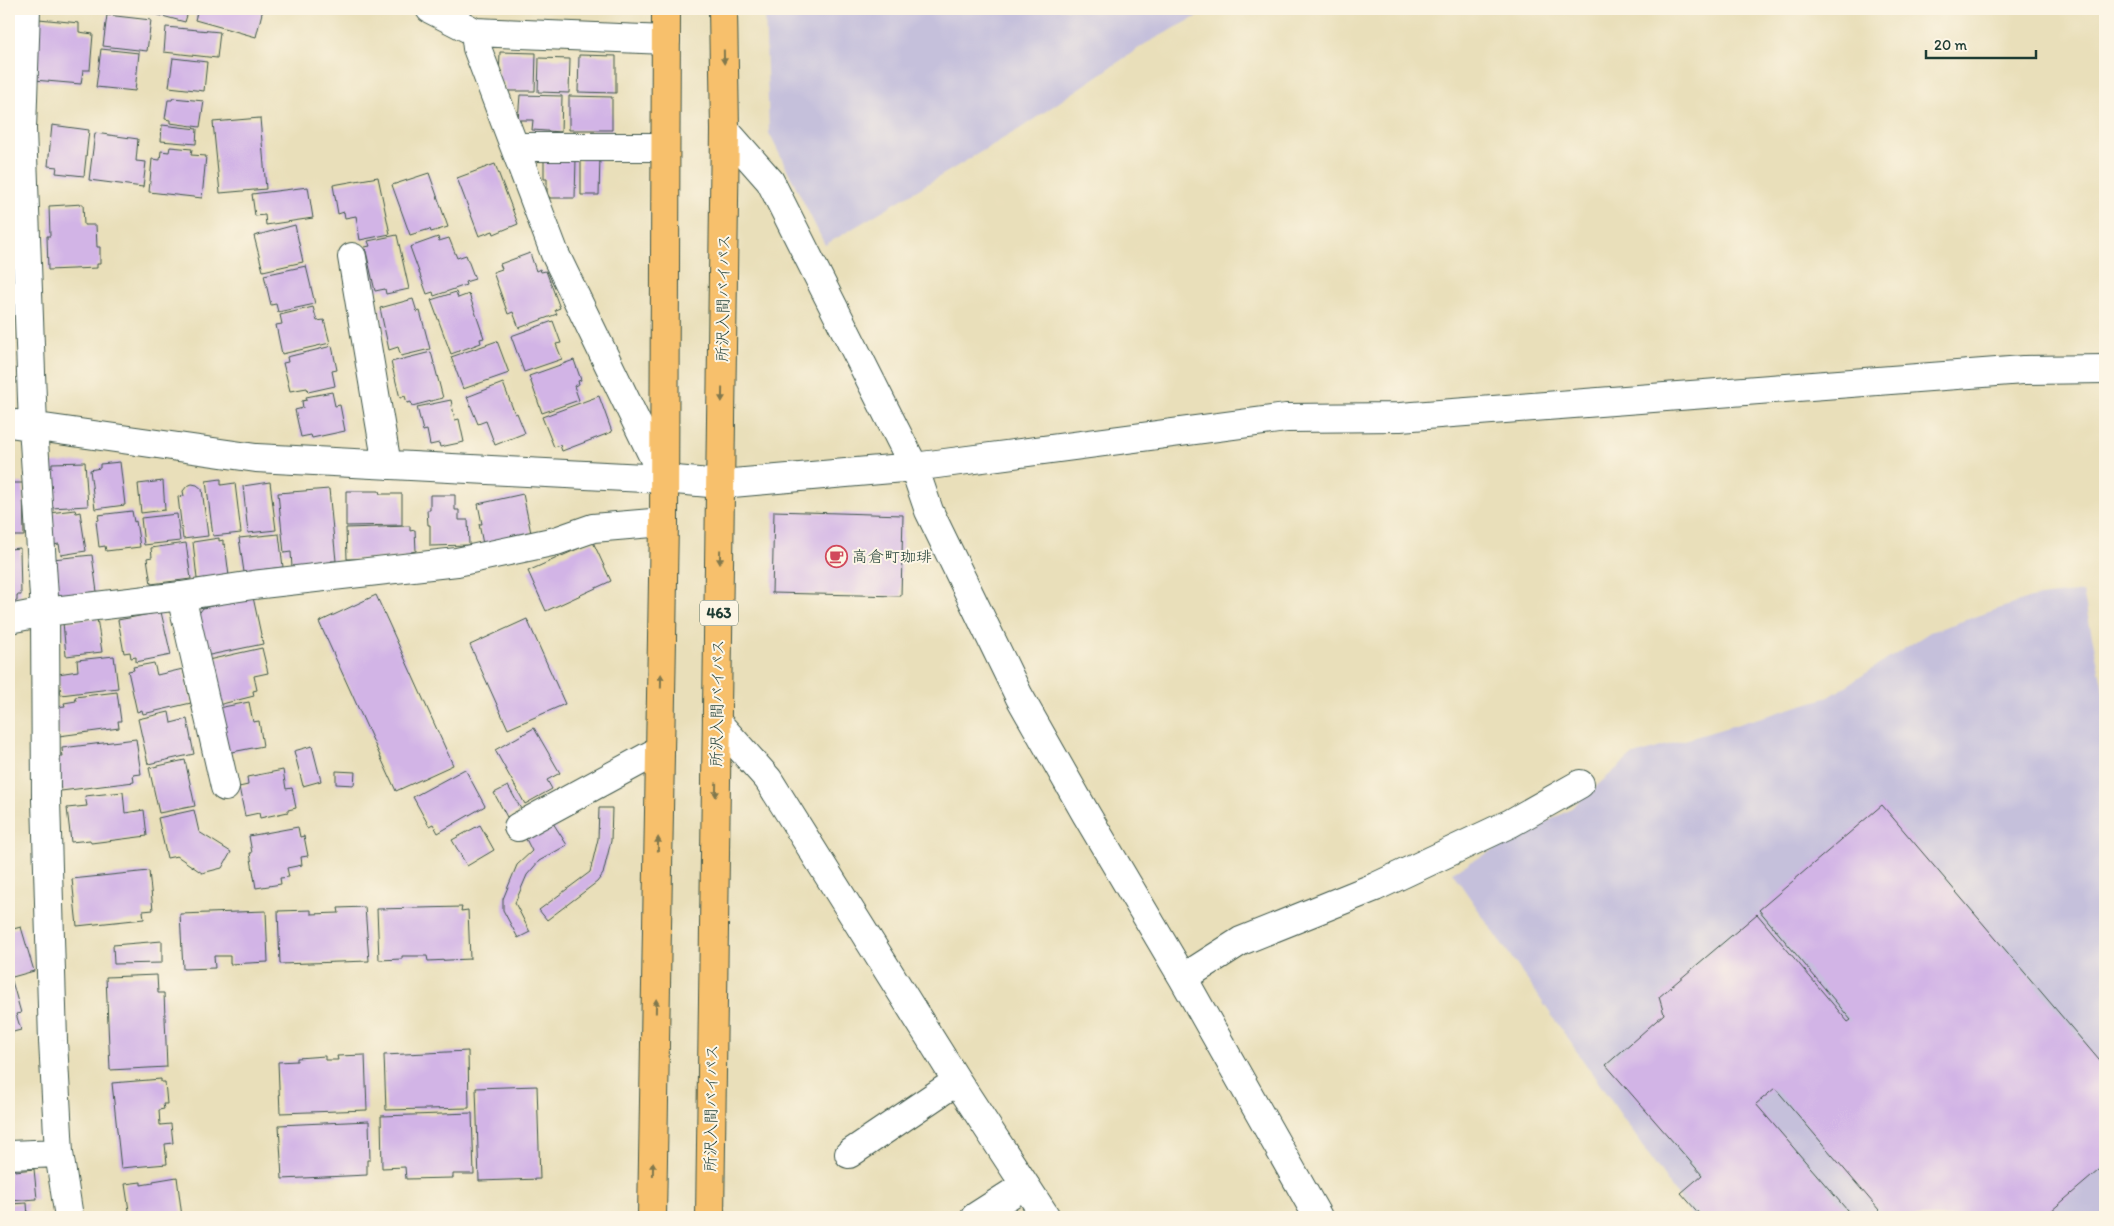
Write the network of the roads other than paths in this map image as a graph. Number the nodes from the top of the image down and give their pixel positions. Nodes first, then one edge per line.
1 (26, 9) edge
2 (666, 9) edge
3 (723, 9) edge
4 (442, 12) edge
5 (475, 32) junction
6 (666, 40) junction
7 (15, 129) edge
8 (725, 130) junction
9 (516, 147) junction
10 (665, 147) junction
11 (352, 257) dead end
12 (2105, 369) edge
13 (21, 424) edge
14 (387, 465) junction
15 (914, 467) junction
16 (664, 479) junction
17 (721, 484) junction
18 (664, 522) junction
19 (181, 596) junction
20 (45, 612) junction
21 (9, 619) edge
22 (717, 722) junction
23 (660, 750) junction
24 (1580, 784) dead end
25 (225, 787) dead end
26 (518, 827) dead end
27 (1183, 978) junction
28 (957, 1081) junction
29 (59, 1153) junction
30 (9, 1154) edge
31 (849, 1154) dead end
32 (1025, 1184) junction
33 (69, 1217) edge
34 (652, 1217) edge
35 (710, 1217) edge
36 (975, 1217) edge
37 (1046, 1217) edge
38 (1318, 1217) edge

1 - 7 street
2 - 6 highway
3 -> 8 highway, 所沢入間バイパス / 463
4 - 5 street
5 - 6 street
5 - 9 street
6 - 10 highway
7 - 13 street
8 - 15 street
8 -> 17 highway, 所沢入間バイパス / 463
9 - 10 street
9 - 16 street
10 - 16 highway
11 - 14 street
12 - 15 street
13 - 14 street
13 - 20 street
14 - 16 street
15 - 17 street
15 - 27 street
16 - 17 street
16 - 18 highway
17 -> 22 highway, 所沢入間バイパス / 463
18 - 19 street
23 -> 18 highway
19 - 20 street
19 - 25 street
20 - 21 street
20 - 29 street
22 - 28 street
22 -> 35 highway, 所沢入間バイパス / 463
23 - 26 street
34 -> 23 highway
24 - 27 street
27 - 38 street
28 - 31 street
28 - 32 street
29 - 30 street
29 - 33 street
32 - 36 street
32 - 37 street

